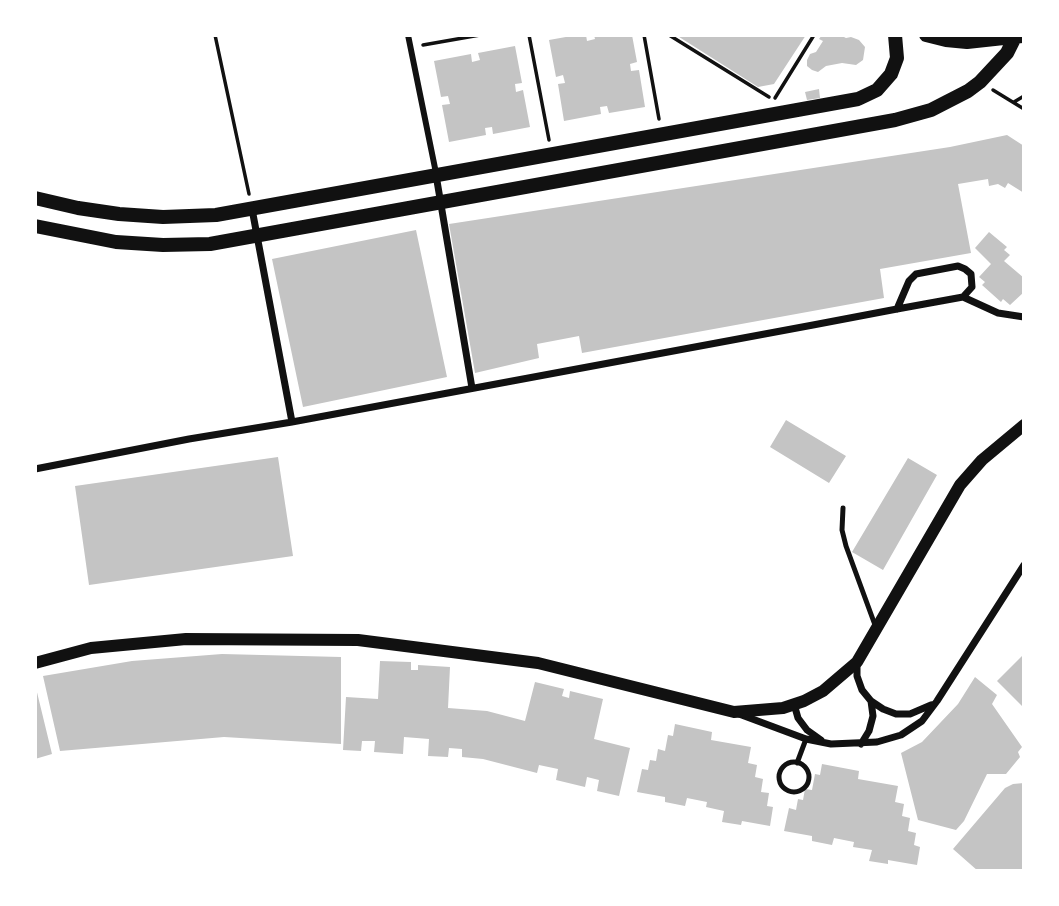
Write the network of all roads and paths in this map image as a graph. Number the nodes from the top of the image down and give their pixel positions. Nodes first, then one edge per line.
1 (215, 35) edge
2 (408, 35) edge
3 (480, 35) edge
4 (529, 35) edge
5 (644, 35) edge
6 (670, 35) edge
7 (814, 35) edge
8 (895, 35) edge
9 (926, 35) edge
10 (1019, 36) edge
11 (411, 48) junction
12 (980, 82) junction
13 (1024, 96) edge
14 (774, 100) junction
15 (1013, 103) junction
16 (1024, 109) edge
17 (792, 111) junction
18 (662, 135) junction
19 (551, 155) junction
20 (436, 175) junction
21 (35, 198) edge
22 (441, 202) junction
23 (252, 209) junction
24 (35, 226) edge
25 (257, 236) junction
26 (964, 297) junction
27 (897, 309) junction
28 (1024, 317) edge
29 (472, 388) junction
30 (292, 422) junction
31 (1024, 425) edge
32 (35, 469) edge
33 (843, 508) dead end
34 (1024, 565) edge
35 (877, 628) junction
36 (857, 662) junction
37 (35, 663) edge
38 (871, 701) junction
39 (937, 701) junction
40 (794, 705) junction
41 (734, 712) junction
42 (806, 739) junction
43 (831, 744) junction
44 (861, 744) junction
45 (797, 763) junction

1 - 23 path
2 - 11 street
3 - 11 path
4 - 19 path
5 - 18 path
6 - 14 path
7 - 14 path
8 - 17 main road
9 - 10 main road
10 - 12 main road
11 - 20 street
12 - 15 path
12 - 22 main road
13 - 15 path
14 - 17 path
15 - 16 path
17 - 18 main road
18 - 19 main road
19 - 20 main road
20 - 22 street
20 - 23 main road
21 - 23 main road
22 - 25 main road
22 - 29 street
23 - 25 street
24 - 25 main road
25 - 30 street
26 - 27 street
26 - 27 street
26 - 28 street
27 - 29 street
29 - 30 street
30 - 32 street
31 - 35 street
33 - 35 lane
34 - 39 street
35 - 36 street
36 - 38 street
36 - 40 street
37 - 41 street
38 - 39 street
38 - 44 street
39 - 44 street
40 - 41 street
40 - 43 street
41 - 42 street
42 - 43 street
42 - 45 lane
43 - 44 street
45 - 45 lane

